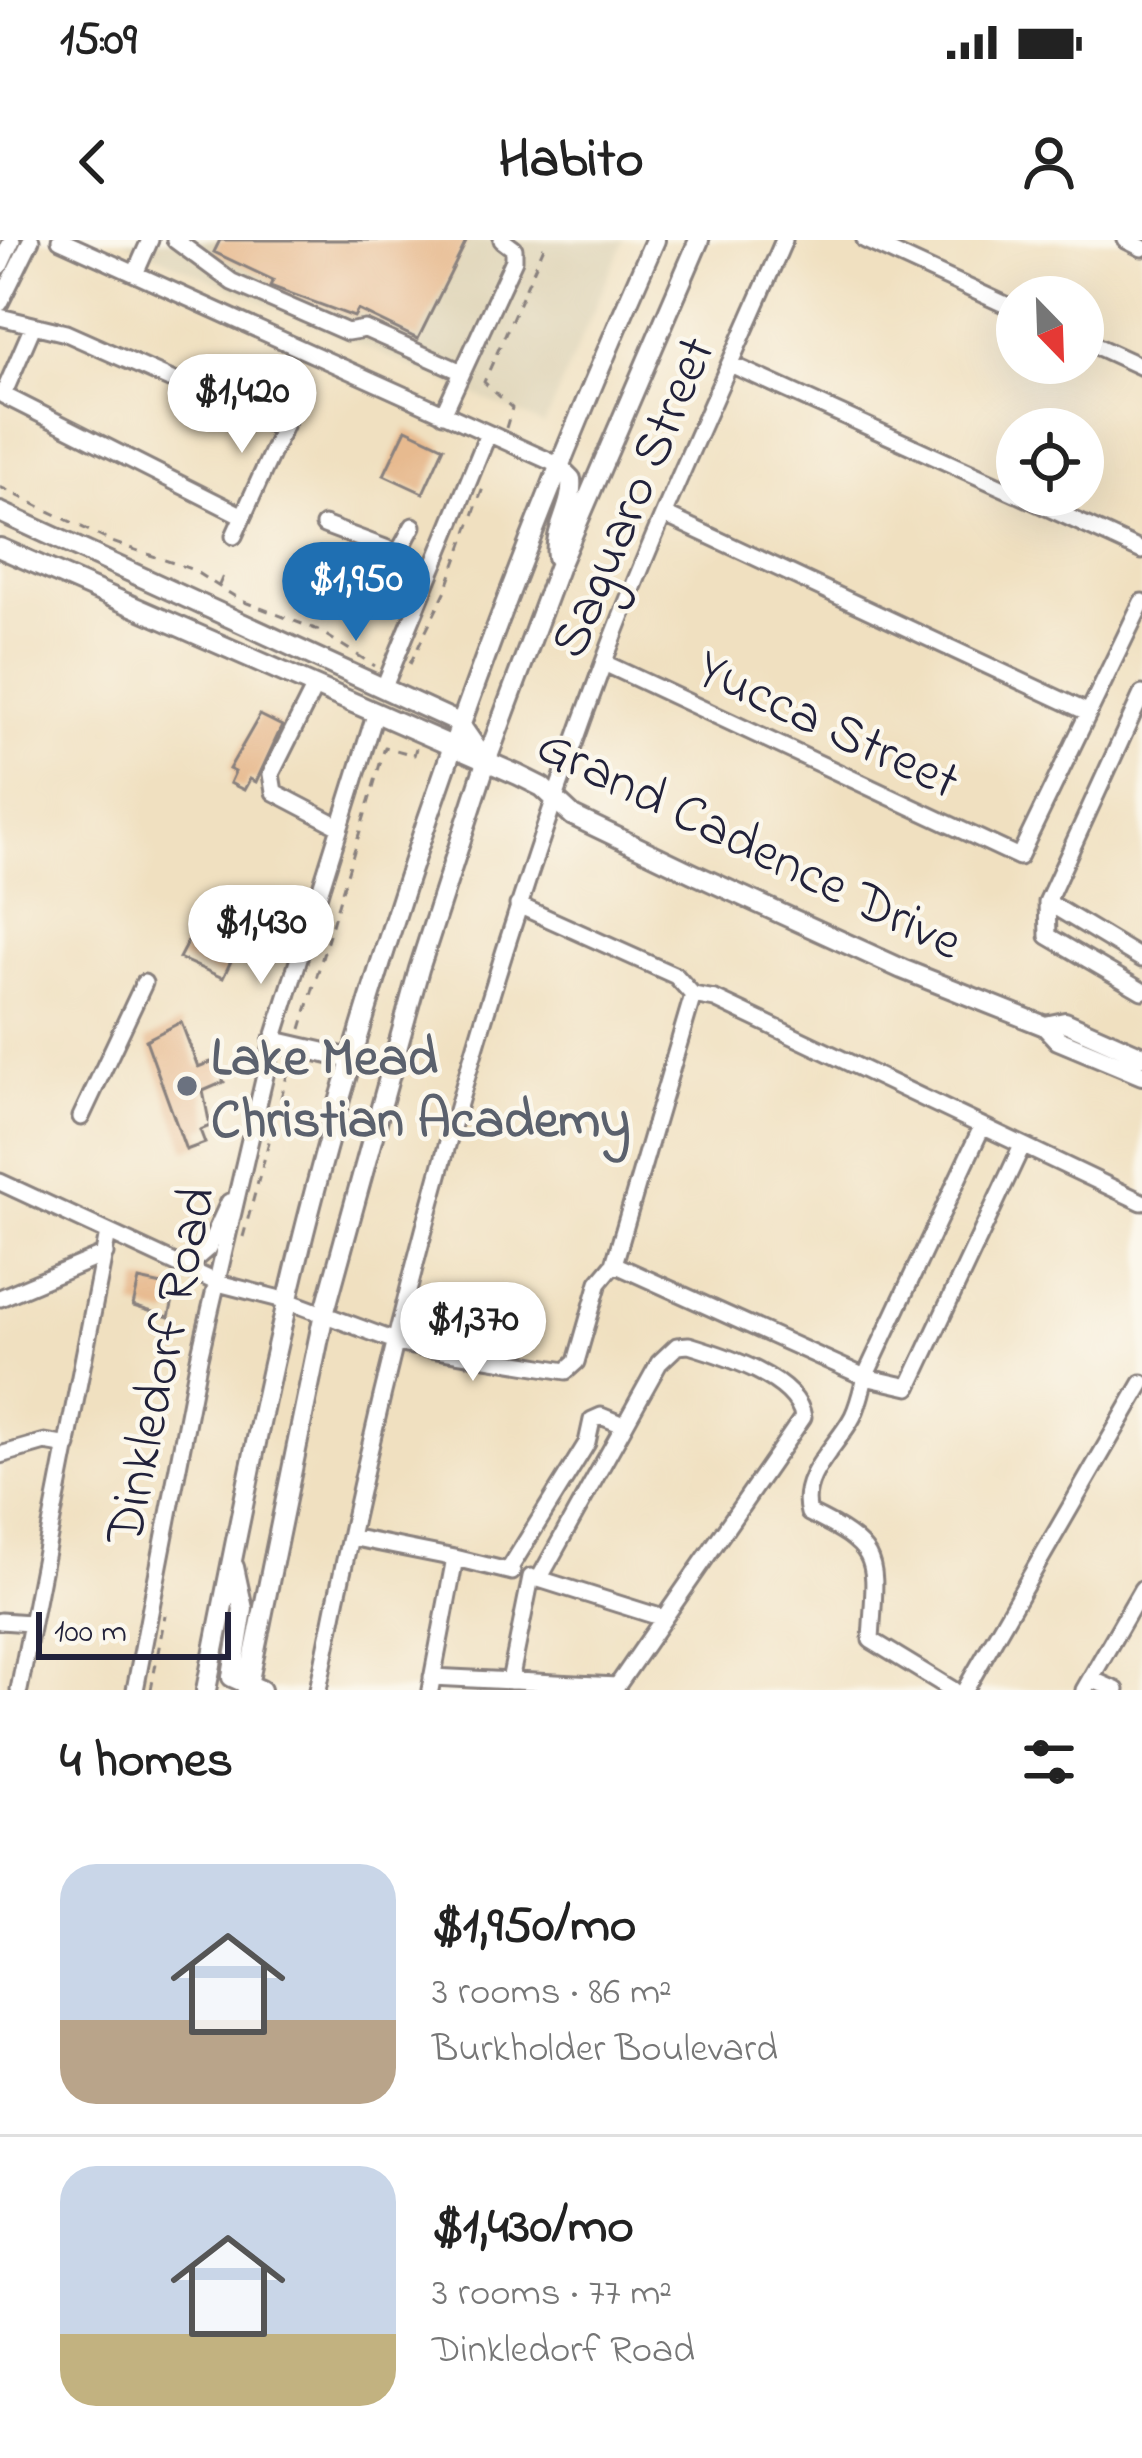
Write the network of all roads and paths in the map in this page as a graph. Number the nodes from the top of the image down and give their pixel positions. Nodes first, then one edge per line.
1 (12, 240) edge
2 (31, 240) edge
3 (60, 240) edge
4 (150, 240) edge
5 (176, 240) edge
6 (502, 240) edge
7 (655, 240) edge
8 (699, 240) edge
9 (784, 240) edge
10 (865, 240) edge
11 (1126, 240) edge
12 (1142, 248) edge
13 (0, 266) edge
14 (135, 274) junction
15 (6, 278) edge
16 (996, 300) edge
17 (0, 303) edge
18 (0, 317) edge
19 (33, 326) junction
20 (1104, 350) edge
21 (730, 364) junction
22 (1142, 367) edge
23 (462, 372) junction
24 (3, 395) edge
25 (297, 397) dead end
26 (443, 414) junction
27 (282, 429) junction
28 (488, 434) junction
29 (556, 464) junction
30 (996, 484) edge
31 (0, 487) edge
32 (0, 512) edge
33 (664, 515) junction
34 (243, 516) junction
35 (1067, 516) edge
36 (324, 525) dead end
37 (413, 526) dead end
38 (234, 536) dead end
39 (0, 548) edge
40 (1142, 550) edge
41 (396, 552) junction
42 (558, 568) junction
43 (226, 569) dead end
44 (133, 573) junction
45 (300, 573) dead end
46 (219, 586) junction
47 (118, 602) junction
48 (1142, 602) edge
49 (230, 617) junction
50 (218, 646) junction
51 (604, 663) junction
52 (387, 680) junction
53 (314, 688) junction
54 (1142, 694) edge
55 (1085, 711) junction
56 (375, 715) junction
57 (458, 722) junction
58 (450, 748) junction
59 (414, 755) dead end
60 (486, 762) junction
61 (555, 799) junction
62 (337, 825) junction
63 (1047, 902) junction
64 (518, 905) junction
65 (1142, 959) edge
66 (144, 983) dead end
67 (1142, 991) edge
68 (693, 994) junction
69 (1045, 1026) junction
70 (301, 1029) dead end
71 (273, 1041) junction
72 (1142, 1056) edge
73 (292, 1059) dead end
74 (351, 1060) junction
75 (1142, 1076) edge
76 (81, 1117) dead end
77 (981, 1129) junction
78 (1022, 1146) junction
79 (0, 1182) edge
80 (238, 1183) junction
81 (1142, 1202) edge
82 (108, 1232) junction
83 (240, 1247) dead end
84 (105, 1254) junction
85 (614, 1264) junction
86 (187, 1266) junction
87 (218, 1283) junction
88 (0, 1298) edge
89 (288, 1301) junction
90 (323, 1318) junction
91 (393, 1336) junction
92 (865, 1377) junction
93 (1142, 1382) edge
94 (623, 1425) junction
95 (68, 1447) junction
96 (0, 1455) edge
97 (350, 1537) junction
98 (231, 1557) junction
99 (455, 1558) junction
100 (508, 1571) junction
101 (535, 1578) junction
102 (1142, 1589) edge
103 (167, 1602) dead end
104 (663, 1618) junction
105 (0, 1621) edge
106 (30, 1623) junction
107 (510, 1681) junction
108 (431, 1684) edge
109 (1088, 1684) edge
110 (616, 1688) edge
111 (252, 1689) edge
112 (19, 1690) edge
113 (135, 1690) edge
114 (151, 1690) edge
115 (206, 1690) edge
116 (318, 1690) edge
117 (952, 1690) edge
118 (965, 1690) edge
119 (1116, 1690) edge

1 - 13 street
2 - 15 street
3 - 14 street
4 - 14 street
5 - 23 street
6 - 23 street
7 - 29 main road
8 - 42 main road
9 - 21 street, Saguaro Street
10 - 16 street
11 - 12 street
14 - 26 street
15 - 17 street
18 - 19 street
19 - 24 street
19 - 27 street
20 - 22 street
21 - 30 street
21 - 33 street, Saguaro Street
23 - 26 street
24 - 34 street
25 - 27 street
26 - 28 street
27 - 34 street
28 - 29 street
28 - 52 street
29 - 42 main road
29 - 57 main road
31 - 46 path
32 - 44 main road
33 - 51 street, Saguaro Street
33 - 55 street
34 - 38 street
35 - 40 street
36 - 41 street
37 - 41 street
39 - 47 main road, Grand Cadence Drive
41 - 45 street
42 - 60 main road
43 - 46 path
44 - 47 main road
44 - 49 main road
46 - 52 path
47 - 50 main road, Grand Cadence Drive
48 - 55 street
49 - 50 main road
49 - 52 main road
50 - 53 main road, Grand Cadence Drive
51 - 55 street, Yucca Street
51 - 61 street, Saguaro Street
52 - 57 main road
53 - 56 main road, Grand Cadence Drive
53 - 62 street
54 - 63 street
56 - 58 main road, Grand Cadence Drive
56 - 62 street, Dinkledorf Road
57 - 58 main road
57 - 60 main road
58 - 60 main road, Grand Cadence Drive
58 - 74 main road
59 - 70 path
60 - 61 main road, Grand Cadence Drive
60 - 90 main road
61 - 64 street, Saguaro Street
61 - 69 main road, Grand Cadence Drive
62 - 71 street, Dinkledorf Road
63 - 65 street
63 - 67 street
64 - 68 street
64 - 91 street, Saguaro Street
66 - 76 street
68 - 77 street
68 - 85 street
69 - 72 main road, Grand Cadence Drive
69 - 75 main road, Grand Cadence Drive
71 - 74 main road
71 - 80 street, Dinkledorf Road
73 - 83 path
74 - 89 main road
77 - 78 street
77 - 92 street
78 - 81 street
78 - 92 street
79 - 82 street
80 - 86 street
80 - 87 street, Dinkledorf Road
82 - 84 street
82 - 86 street
84 - 88 street
84 - 95 street
85 - 91 street
85 - 92 street
86 - 87 street
87 - 89 street
87 - 113 street, Dinkledorf Road
89 - 90 street
89 - 98 main road
90 - 91 street
90 - 111 main road
91 - 97 street, Saguaro Street
92 - 117 street
93 - 118 street
94 - 100 street
94 - 101 street
94 - 104 street
95 - 96 street
95 - 106 street
97 - 99 street
97 - 116 street, Saguaro Street
98 - 111 main road
98 - 115 main road
99 - 100 street
99 - 108 street
100 - 101 street
101 - 104 street
101 - 107 street
102 - 109 street
103 - 114 path
104 - 110 street
105 - 106 street
106 - 112 street
107 - 108 street
107 - 110 street
109 - 119 street

